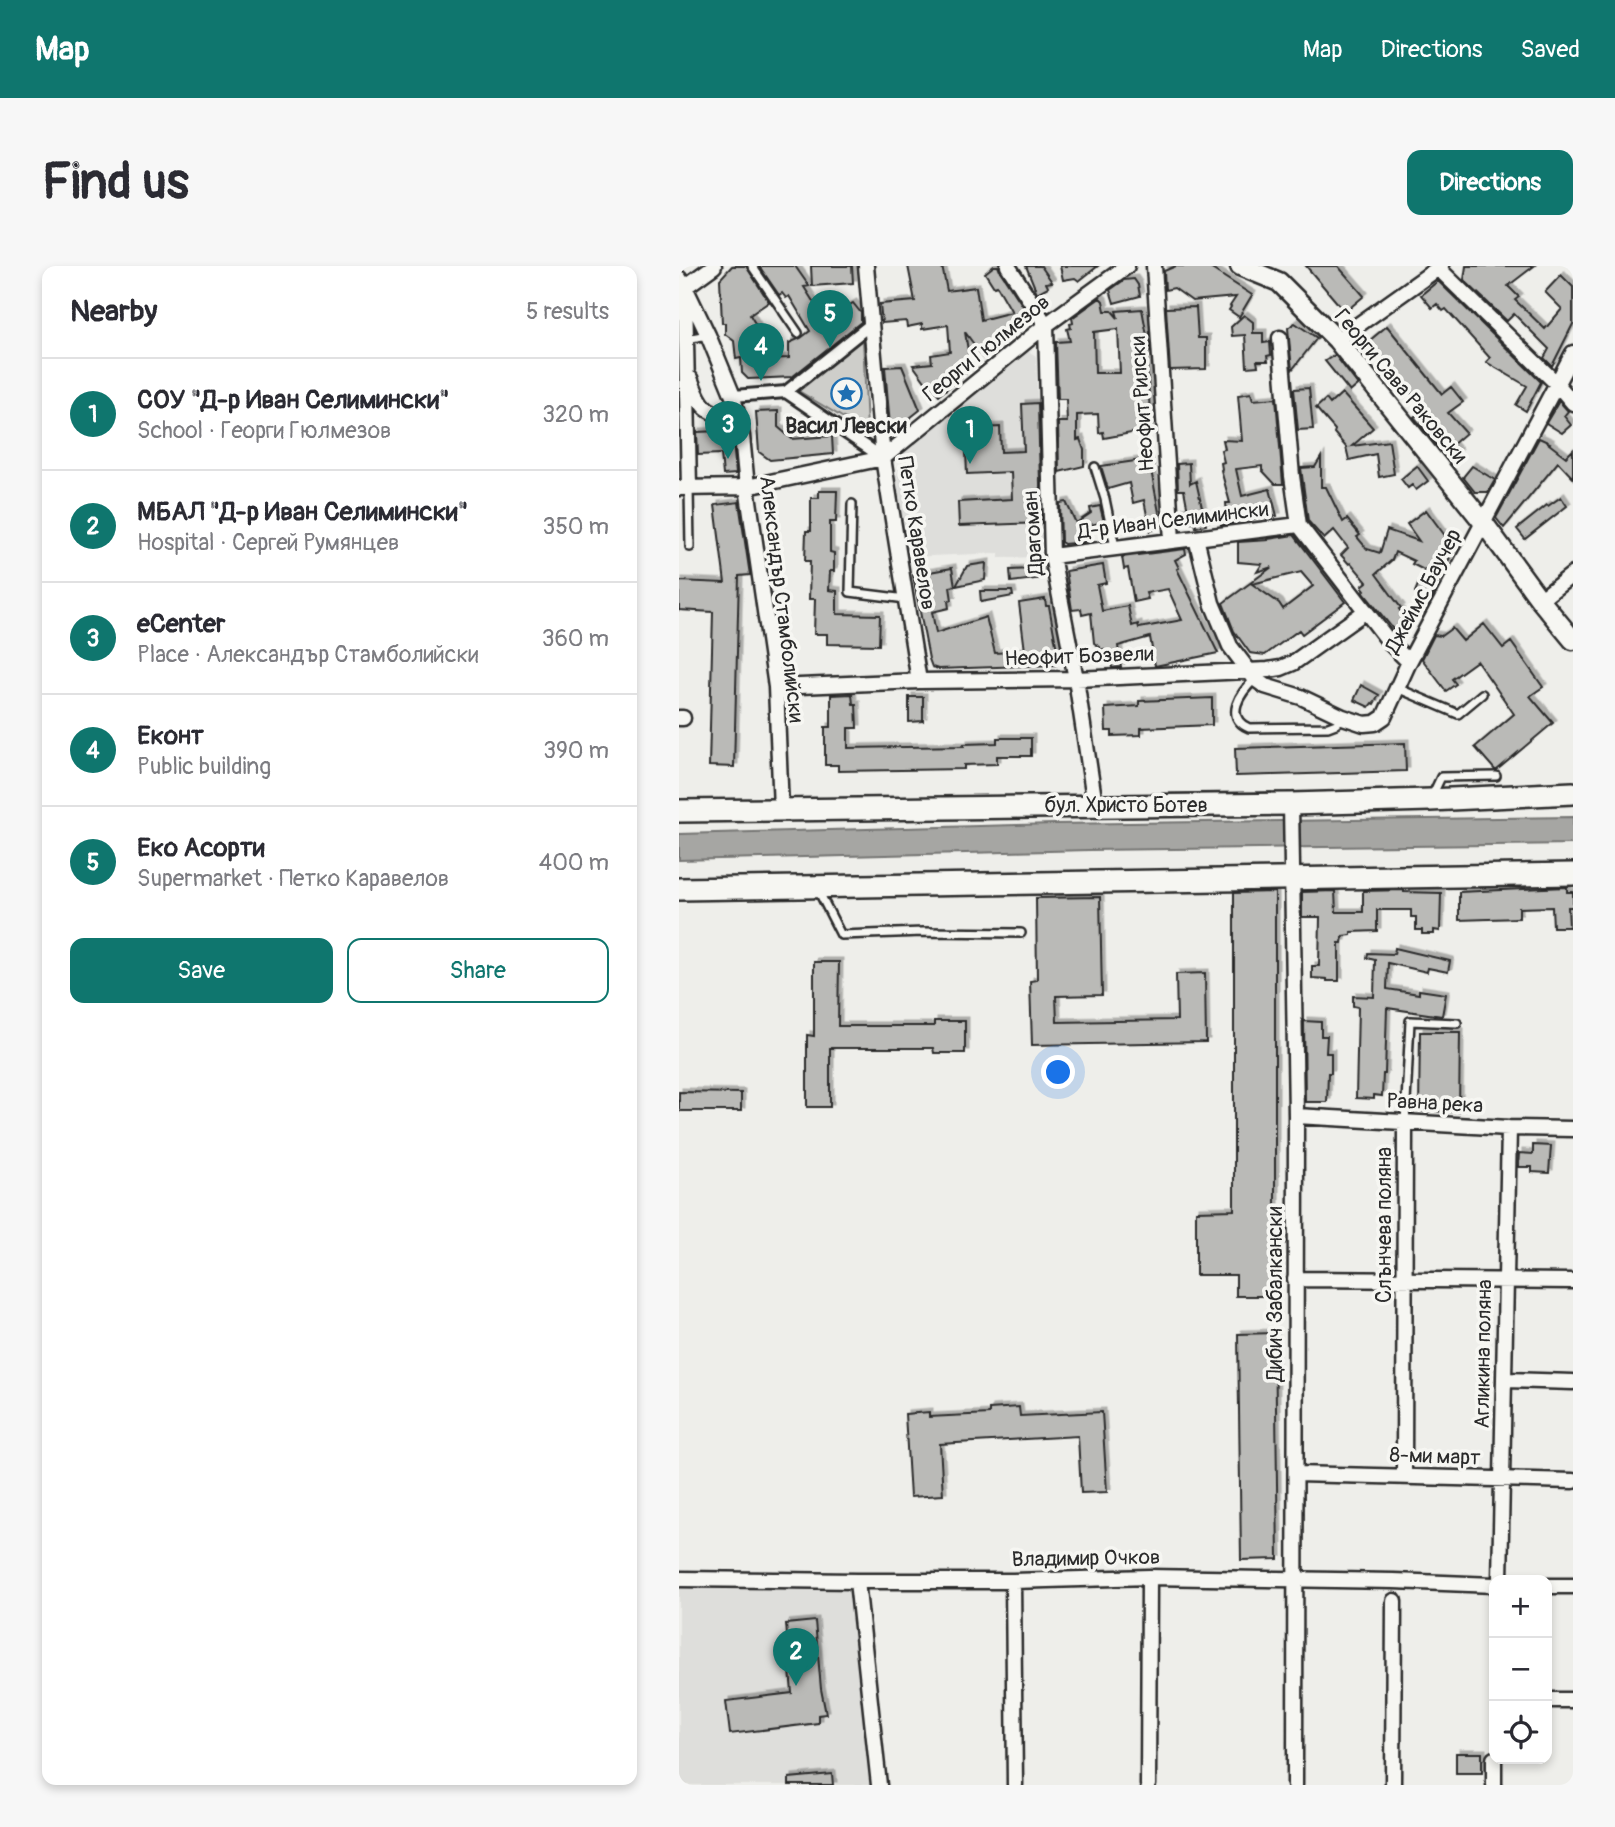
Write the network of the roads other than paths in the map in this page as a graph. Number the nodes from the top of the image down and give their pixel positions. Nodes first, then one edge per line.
1 (714, 266) edge
2 (752, 266) edge
3 (866, 266) edge
4 (1008, 266) edge
5 (1127, 266) edge
6 (1154, 266) edge
7 (1240, 266) edge
8 (1439, 267) edge
9 (1277, 274) edge
10 (682, 282) edge
11 (682, 322) edge
12 (871, 324) junction
13 (1046, 325) junction
14 (798, 333) dead end
15 (708, 335) junction
16 (1280, 338) dead end
17 (686, 339) junction
18 (1337, 340) junction
19 (1573, 353) edge
20 (687, 372) junction
21 (1557, 384) junction
22 (786, 392) junction
23 (733, 396) junction
24 (1573, 403) edge
25 (742, 436) junction
26 (883, 458) junction
27 (1095, 467) dead end
28 (747, 487) junction
29 (684, 488) edge
30 (852, 504) dead end
31 (1483, 522) junction
32 (1299, 525) junction
33 (1196, 538) junction
34 (1172, 540) junction
35 (690, 547) dead end
36 (1115, 548) junction
37 (1052, 556) junction
38 (1573, 574) edge
39 (906, 599) junction
40 (1540, 600) junction
41 (1366, 611) junction
42 (1573, 640) edge
43 (1409, 662) junction
44 (1251, 675) junction
45 (1076, 679) junction
46 (919, 681) junction
47 (776, 687) junction
48 (1397, 688) junction
49 (1482, 694) dead end
50 (1343, 717) junction
51 (1496, 776) dead end
52 (1572, 792) edge
53 (1430, 800) junction
54 (1291, 804) junction
55 (1094, 805) junction
56 (782, 809) junction
57 (679, 811) edge
58 (1573, 874) edge
59 (1293, 877) junction
60 (816, 887) junction
61 (679, 889) edge
62 (1021, 933) dead end
63 (1457, 1023) dead end
64 (1296, 1116) junction
65 (1405, 1123) junction
66 (1510, 1128) junction
67 (1573, 1129) edge
68 (1296, 1279) junction
69 (1405, 1280) junction
70 (1506, 1280) junction
71 (1573, 1281) edge
72 (1504, 1380) junction
73 (1573, 1382) edge
74 (1296, 1474) junction
75 (1404, 1476) junction
76 (1502, 1480) junction
77 (1573, 1481) edge
78 (1500, 1575) edge
79 (1149, 1577) junction
80 (679, 1579) edge
81 (857, 1581) junction
82 (1013, 1581) junction
83 (1296, 1581) junction
84 (1489, 1585) edge
85 (1552, 1586) edge
86 (1573, 1586) edge
87 (1394, 1601) dead end
88 (1552, 1700) edge
89 (1573, 1700) edge
90 (1494, 1764) edge
91 (879, 1785) edge
92 (1015, 1785) edge
93 (1148, 1785) edge
94 (1295, 1785) edge
95 (1393, 1785) edge
96 (1494, 1785) edge

1 - 10 street
2 - 14 lane
3 - 12 street, Петко Каравелов
4 - 13 street
5 - 13 street, Георги Гюлмезов
6 - 34 street, Неофит Рилски
7 - 9 street, Георги Сава Раковски
8 - 18 street
8 - 21 street
9 - 18 street, Георги Сава Раковски
10 - 11 street
10 - 15 street, Александър Стамболийски
11 - 17 street
12 - 22 street
12 - 26 street, Петко Каравелов
13 - 26 street, Георги Гюлмезов
13 - 37 street, Драгоман
15 - 17 lane
15 - 23 street, Александър Стамболийски
16 - 32 street
17 - 20 street
18 - 31 street, Георги Сава Раковски
19 - 21 street, Джеймс Баучер
20 - 25 street
20 - 29 street
21 - 24 street
21 - 31 street, Джеймс Баучер
22 - 23 street
22 - 26 street
23 - 25 street, Александър Стамболийски
25 - 28 street, Александър Стамболийски
26 - 28 street, Георги Гюлмезов
26 - 39 street, Петко Каравелов
27 - 36 lane
28 - 29 street, Георги Гюлмезов
28 - 47 street, Александър Стамболийски
29 - 35 lane
30 - 39 lane
31 - 40 street, Георги Сава Раковски
31 - 43 street, Джеймс Баучер
32 - 33 street, Д-р Иван Селимински
32 - 41 street
33 - 34 street, Д-р Иван Селимински
33 - 44 street
34 - 36 street, Д-р Иван Селимински
36 - 37 street, Д-р Иван Селимински
37 - 45 street, Драгоман
38 - 40 street
39 - 46 street, Петко Каравелов
40 - 42 street, Георги Сава Раковски
41 - 43 street
41 - 44 street, Неофит Бозвели
43 - 48 street, Джеймс Баучер
44 - 45 street, Неофит Бозвели
44 - 50 street, Джеймс Баучер
44 - 50 lane
45 - 46 street, Неофит Бозвели
45 - 55 street, Драгоман
46 - 47 street, Неофит Бозвели
47 - 56 street, Александър Стамболийски
48 - 49 lane
48 - 50 street, Джеймс Баучер
51 - 53 lane
52 - 53 main road, бул. Христо Ботев
53 - 54 main road, бул. Христо Ботев
54 - 55 main road, бул. Христо Ботев
54 - 59 street, Дибич Забалкански
55 - 56 main road, бул. Христо Ботев
56 - 57 main road, бул. Христо Ботев
58 - 59 main road
59 - 60 main road
59 - 64 street, Дибич Забалкански
60 - 61 main road
60 - 62 lane
63 - 65 lane, Слънчева поляна
64 - 65 street, Равна река
64 - 68 street, Дибич Забалкански
65 - 66 street, Равна река
65 - 69 street, Слънчева поляна
66 - 67 street, Равна река
66 - 70 street, Агликина поляна
68 - 69 street
68 - 74 street, Дибич Забалкански
69 - 70 street
69 - 75 street, Слънчева поляна
70 - 71 street
70 - 72 street, Агликина поляна
72 - 73 street
72 - 76 street, Агликина поляна
74 - 75 street, 8-ми март
74 - 83 street, Дибич Забалкански
75 - 76 street, 8-ми март
76 - 77 street, 8-ми март
76 - 78 street, Агликина поляна
79 - 82 street, Владимир Очков
79 - 83 street, Владимир Очков
79 - 93 street
80 - 81 street, Владимир Очков
81 - 82 street, Владимир Очков
81 - 91 street
82 - 92 street
83 - 84 street, Владимир Очков
83 - 94 street, Дибич Забалкански
85 - 86 street
87 - 95 street
88 - 89 street
90 - 96 street

